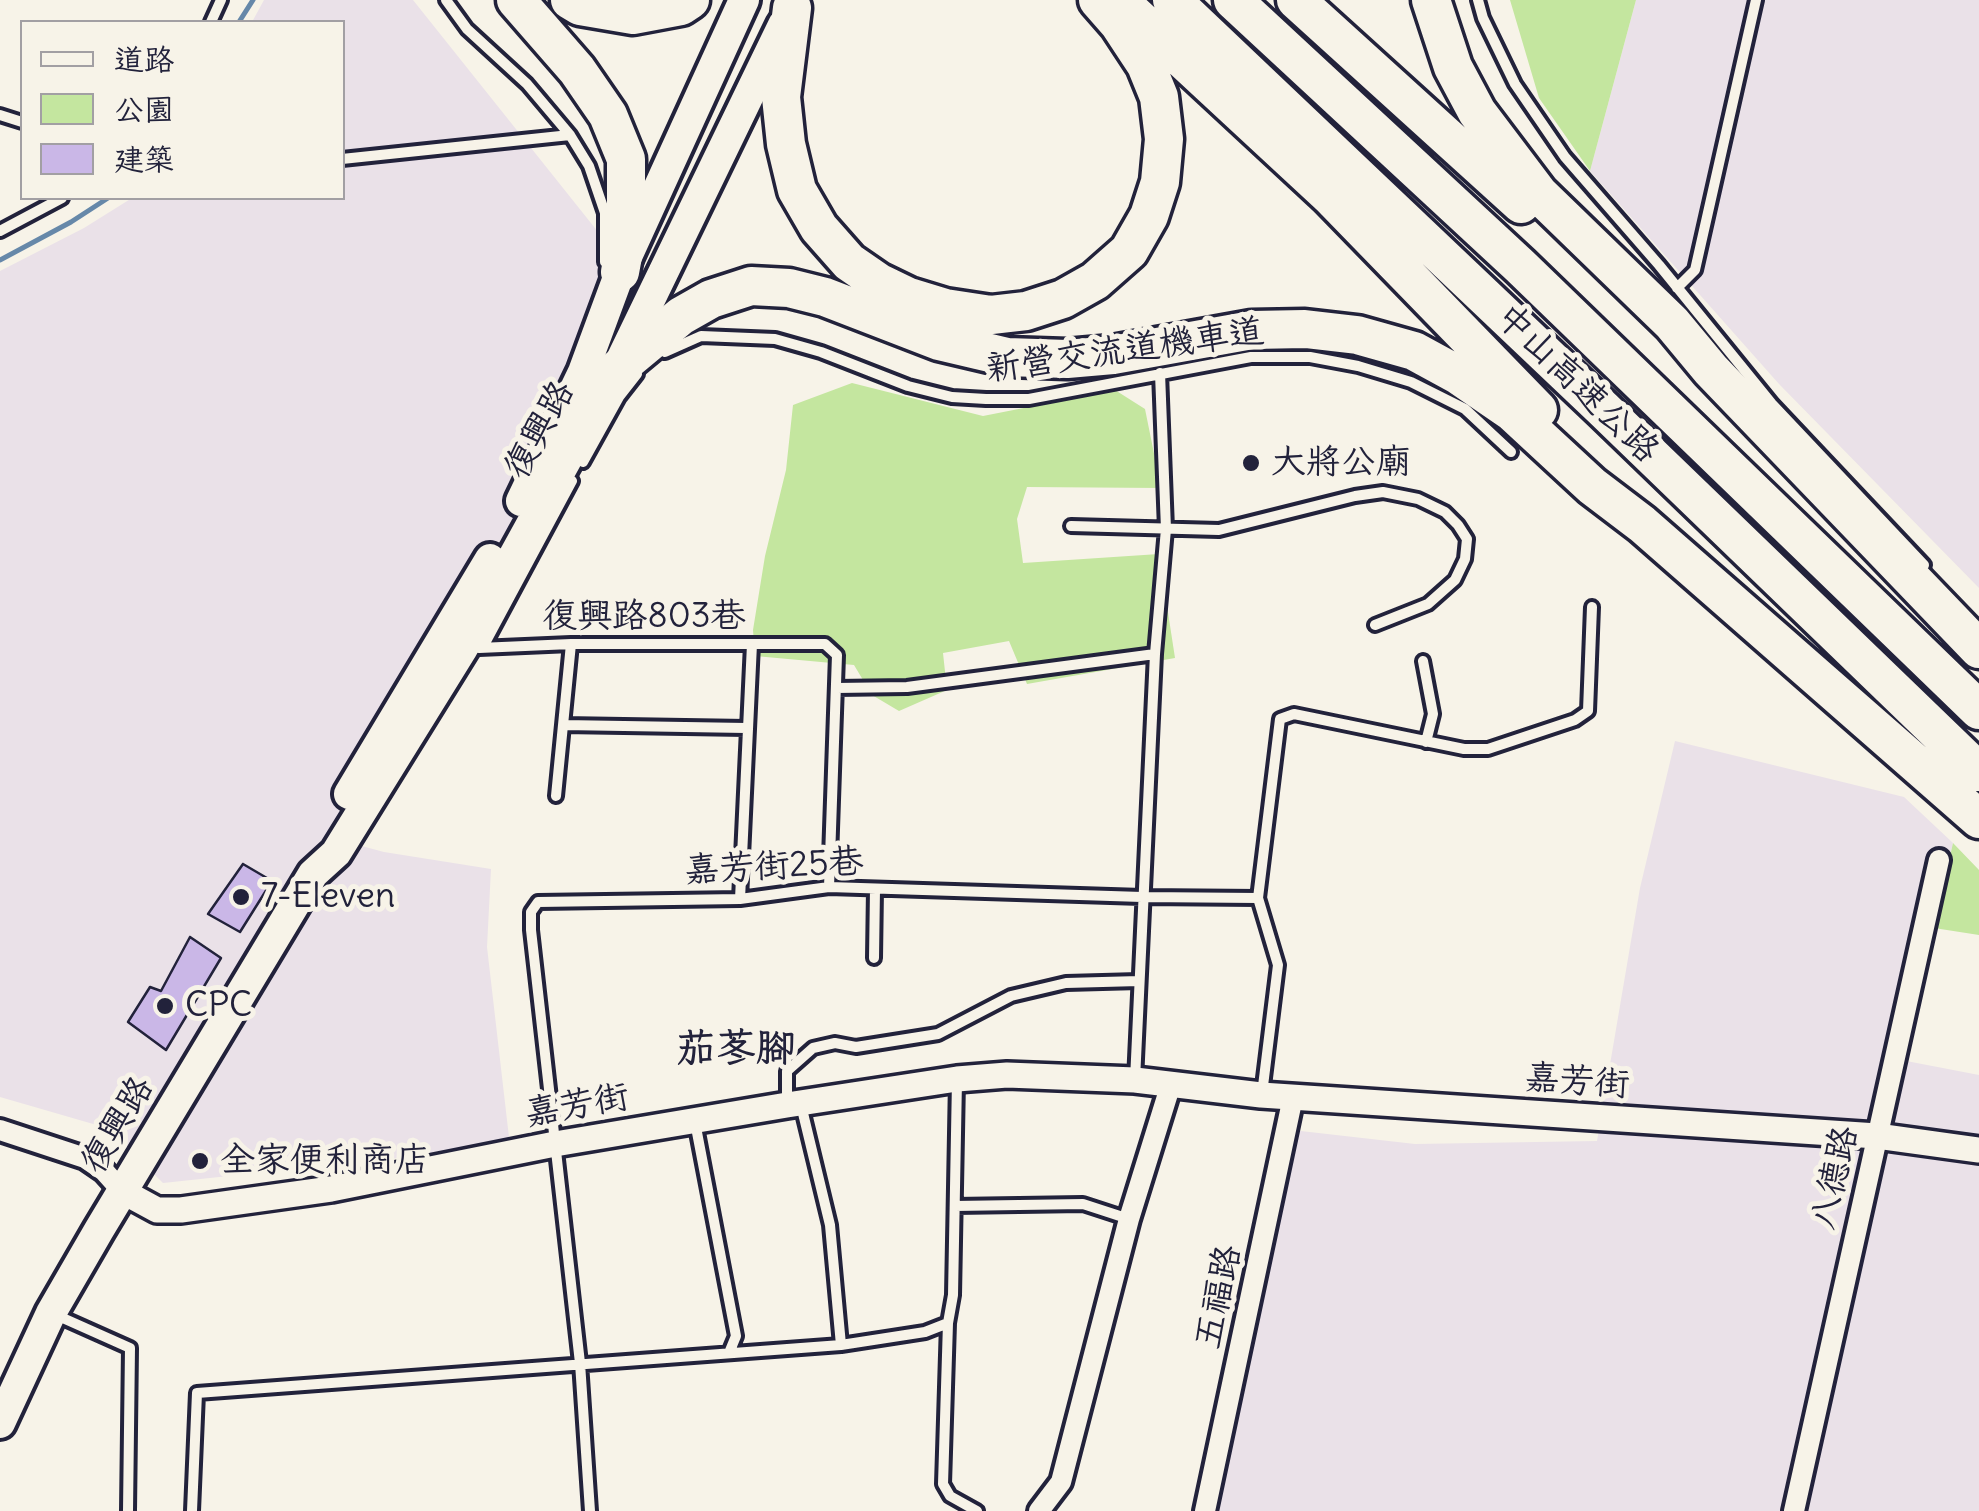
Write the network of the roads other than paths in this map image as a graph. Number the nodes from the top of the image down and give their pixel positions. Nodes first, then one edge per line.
1 (446, 0) edge
2 (516, 0) edge
3 (570, 0) edge
4 (690, 0) edge
5 (744, 0) edge
6 (1098, 0) edge
7 (1118, 0) edge
8 (1172, 0) edge
9 (1234, 0) edge
10 (1296, 0) edge
11 (1430, 0) edge
12 (1478, 0) edge
13 (1756, 0) edge
14 (794, 4) edge
15 (570, 135) junction
16 (345, 159) edge
17 (58, 200) edge
18 (0, 231) edge
19 (620, 272) junction
20 (1677, 288) junction
21 (659, 355) dead end
22 (615, 369) junction
23 (1711, 370) junction
24 (1160, 373) junction
25 (1511, 452) dead end
26 (1642, 524) junction
27 (1071, 526) dead end
28 (1166, 529) junction
29 (1938, 580) dead end
30 (1592, 607) dead end
31 (1375, 626) dead end
32 (571, 644) junction
33 (752, 644) junction
34 (473, 648) junction
35 (1979, 650) edge
36 (1154, 654) junction
37 (1423, 661) dead end
38 (836, 688) junction
39 (1979, 710) edge
40 (563, 725) junction
41 (746, 728) junction
42 (1426, 742) junction
43 (1979, 772) edge
44 (556, 796) dead end
45 (1979, 819) edge
46 (1938, 860) dead end
47 (313, 874) junction
48 (829, 886) junction
49 (875, 888) junction
50 (1142, 898) junction
51 (1258, 898) junction
52 (740, 899) junction
53 (874, 958) dead end
54 (1139, 981) junction
55 (957, 1079) junction
56 (1135, 1080) junction
57 (1170, 1086) junction
58 (1262, 1095) junction
59 (1293, 1097) junction
60 (794, 1104) junction
61 (695, 1121) junction
62 (0, 1130) edge
63 (1878, 1136) junction
64 (555, 1144) junction
65 (1979, 1150) edge
66 (122, 1191) junction
67 (955, 1206) junction
68 (1129, 1219) junction
69 (52, 1313) junction
70 (948, 1323) junction
71 (841, 1344) junction
72 (729, 1353) junction
73 (580, 1363) junction
74 (0, 1423) edge
75 (128, 1511) edge
76 (192, 1511) edge
77 (590, 1511) edge
78 (976, 1511) edge
79 (1039, 1511) edge
80 (1205, 1511) edge
81 (1794, 1511) edge

1 - 15 lane
2 - 19 highway
3 - 4 highway
5 - 19 main road, 復興路
6 - 14 highway
7 - 26 highway
8 - 43 highway, 中山高速公路
9 - 39 highway, 中山高速公路
10 - 23 highway
11 - 23 highway
12 - 20 lane
13 - 20 lane
14 - 22 main road, 復興路
15 - 16 lane
15 - 22 lane
17 - 18 lane
19 - 22 main road, 復興路
20 - 29 lane
21 - 24 lane, 新營交流道機車道
22 - 26 highway
22 - 34 main road, 復興路
22 - 47 main road, 復興路
23 - 35 highway
24 - 25 lane, 新營交流道機車道
24 - 28 lane
26 - 45 highway
27 - 28 lane
28 - 31 lane
28 - 36 lane
30 - 42 lane
32 - 33 lane, 復興路803巷
32 - 34 lane, 復興路803巷
32 - 40 lane
33 - 38 lane, 復興路803巷
33 - 41 lane
34 - 47 main road, 復興路
36 - 38 lane
36 - 50 lane
37 - 42 lane
38 - 48 lane
40 - 41 lane
40 - 44 lane
41 - 52 lane
42 - 51 lane
46 - 63 street, 八德路
47 - 66 main road, 復興路
48 - 49 lane, 嘉芳街25巷
48 - 52 lane, 嘉芳街25巷
49 - 50 lane, 嘉芳街25巷
49 - 53 lane
50 - 51 lane, 嘉芳街25巷
50 - 54 lane
51 - 58 lane
52 - 64 lane, 嘉芳街25巷
54 - 56 lane
54 - 60 lane
55 - 56 street, 嘉芳街
55 - 60 street, 嘉芳街
55 - 67 lane
56 - 57 street, 嘉芳街
57 - 58 street, 嘉芳街
57 - 68 street
58 - 59 street, 嘉芳街
59 - 63 street, 嘉芳街
59 - 80 street, 五福路
60 - 61 street, 嘉芳街
60 - 71 lane
61 - 64 street, 嘉芳街
61 - 72 lane
62 - 66 street
63 - 65 street, 嘉芳街
63 - 81 street, 八德路
64 - 66 street, 嘉芳街
64 - 73 lane
66 - 69 main road, 復興路
67 - 68 lane
67 - 70 lane
68 - 79 street
69 - 74 main road, 復興路
69 - 75 lane
70 - 71 lane
70 - 78 lane
71 - 72 lane
72 - 73 lane
73 - 76 lane
73 - 77 lane

